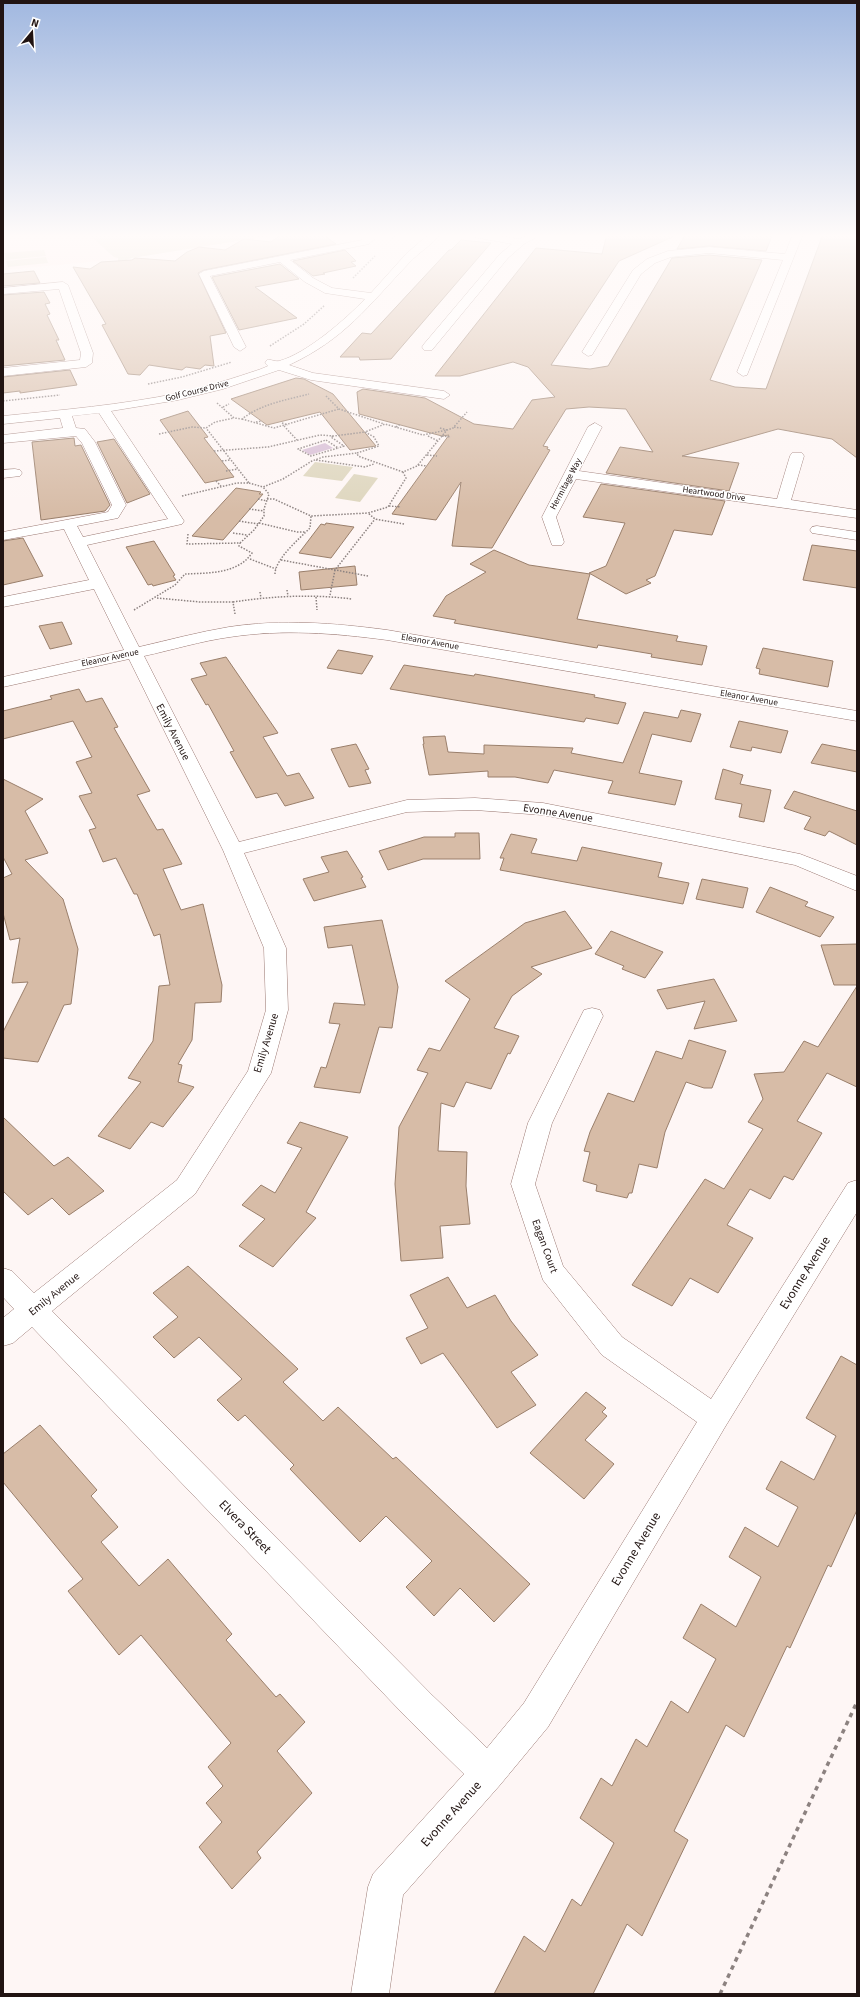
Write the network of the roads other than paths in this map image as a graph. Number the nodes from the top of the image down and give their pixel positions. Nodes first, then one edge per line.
1 (77, 327) edge
2 (230, 327) edge
3 (343, 327) edge
4 (445, 327) edge
5 (603, 327) edge
6 (761, 327) edge
7 (317, 331) dead end
8 (240, 347) dead end
9 (428, 347) dead end
10 (588, 352) dead end
11 (264, 360) junction
12 (278, 366) junction
13 (3, 372) edge
14 (743, 372) dead end
15 (444, 395) dead end
16 (3, 409) edge
17 (103, 409) junction
18 (66, 413) junction
19 (3, 420) edge
20 (595, 426) dead end
21 (70, 431) junction
22 (3, 438) edge
23 (797, 456) dead end
24 (572, 474) junction
25 (783, 503) junction
26 (857, 514) edge
27 (69, 524) junction
28 (817, 530) dead end
29 (3, 536) edge
30 (857, 536) edge
31 (556, 542) dead end
32 (78, 543) junction
33 (98, 583) junction
34 (3, 602) edge
35 (133, 652) junction
36 (3, 682) edge
37 (857, 716) edge
38 (233, 850) junction
39 (857, 884) edge
40 (592, 1016) dead end
41 (857, 1190) edge
42 (3, 1279) edge
43 (34, 1311) junction
44 (3, 1334) edge
45 (715, 1418) junction
46 (488, 1773) junction
47 (370, 1994) edge

1 - 13 street
2 - 8 street
3 - 12 street, Golf Course Drive
4 - 9 street
5 - 10 street
6 - 14 street
7 - 11 street, Golf Course Drive
11 - 12 street
11 - 16 street, Golf Course Drive
12 - 15 street
12 - 17 street, Golf Course Drive
17 - 18 street, Golf Course Drive
17 - 32 street
18 - 19 street, Golf Course Drive
18 - 21 street
20 - 24 street, Hermitage Way
21 - 22 street
21 - 27 street
23 - 25 street
24 - 25 street, Heartwood Drive
24 - 31 street, Hermitage Way
25 - 26 street, Heartwood Drive
27 - 29 street
27 - 32 street, Emily Avenue
28 - 30 street
32 - 33 street, Emily Avenue
33 - 34 street
33 - 35 street, Emily Avenue
35 - 36 street, Eleanor Avenue
35 - 37 street, Eleanor Avenue
35 - 38 street, Emily Avenue
38 - 39 street, Evonne Avenue
38 - 43 street, Emily Avenue
40 - 45 street, Eagan Court
41 - 45 street, Evonne Avenue
42 - 43 street, Elvera Street
43 - 44 street, Emily Avenue
43 - 46 street, Elvera Street
45 - 46 street, Evonne Avenue
46 - 47 street, Evonne Avenue

